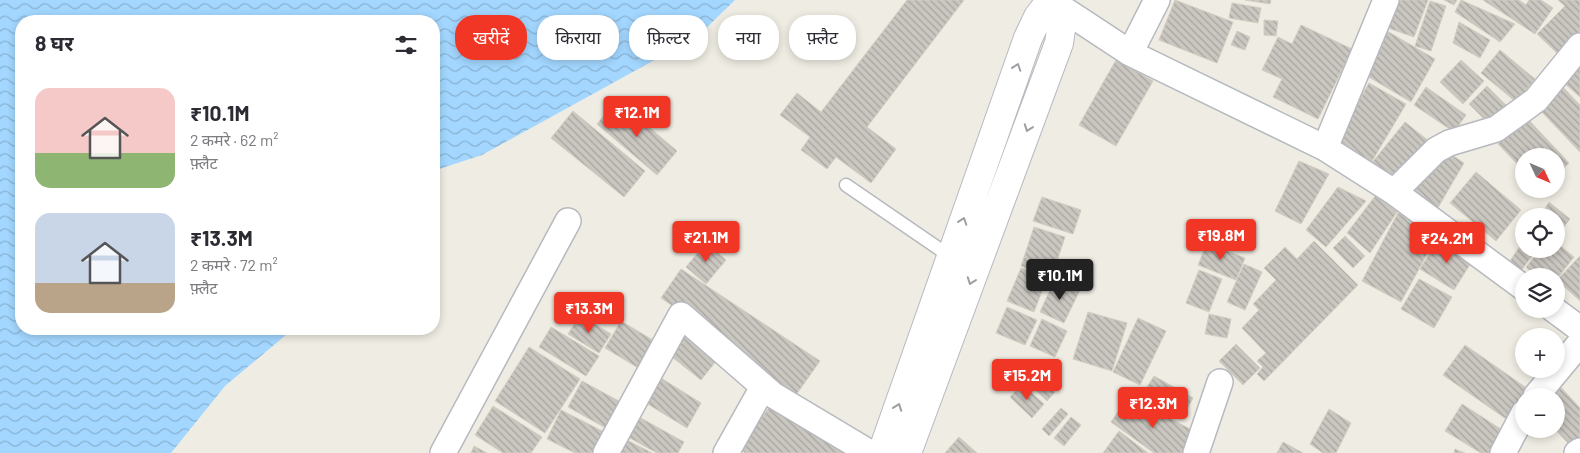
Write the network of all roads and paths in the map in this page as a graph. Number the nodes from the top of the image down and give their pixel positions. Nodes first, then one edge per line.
1 (1051, 0) edge
2 (1157, 0) edge
3 (1386, 0) edge
4 (1580, 46) edge
5 (1130, 53) junction
6 (1325, 148) junction
7 (846, 185) dead end
8 (1394, 192) junction
9 (568, 221) dead end
10 (951, 258) junction
11 (1515, 281) edge
12 (1565, 318) edge
13 (1580, 329) edge
14 (1580, 343) edge
15 (1220, 382) dead end
16 (763, 386) junction
17 (1543, 388) edge
18 (1515, 429) edge
19 (443, 453) edge
20 (606, 453) edge
21 (726, 453) edge
22 (870, 453) edge
23 (882, 453) edge
24 (907, 453) edge
25 (1196, 453) edge
26 (1502, 453) edge

1 - 5 street
10 -> 1 main road
1 -> 24 main road
2 - 5 street
3 - 6 street
4 - 8 street
5 - 6 street
6 - 8 street
7 - 10 lane
8 - 11 street
9 - 19 street
23 -> 10 main road
12 - 13 street
14 - 17 street
15 - 25 street
16 - 20 street
16 - 21 street
16 - 22 street
18 - 26 street

